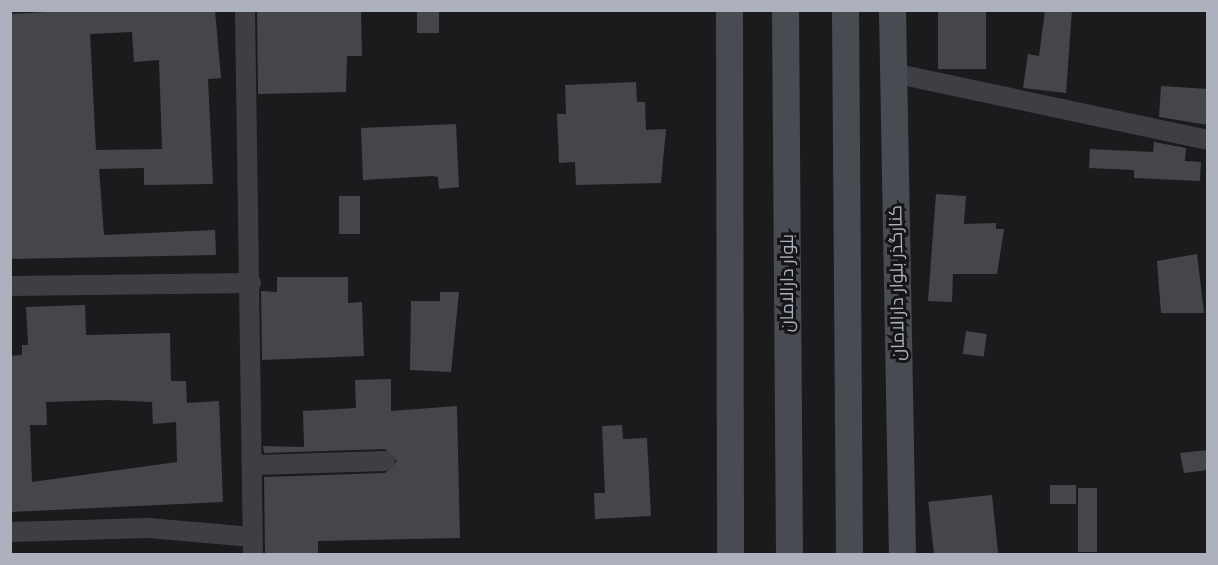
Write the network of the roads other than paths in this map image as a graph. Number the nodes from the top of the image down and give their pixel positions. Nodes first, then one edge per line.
1 (244, 10) edge
2 (729, 10) edge
3 (785, 10) edge
4 (845, 10) edge
5 (892, 10) edge
6 (893, 73) junction
7 (1208, 140) edge
8 (251, 283) junction
9 (10, 286) edge
10 (385, 461) dead end
11 (252, 465) junction
12 (10, 531) edge
13 (253, 546) edge
14 (730, 555) edge
15 (789, 555) edge
16 (849, 555) edge
17 (902, 555) edge

1 - 8 street
2 - 14 street
3 - 15 street, بلوار دارالامان
4 - 16 street
5 - 6 street, کنارگذر بلوار دارالامان
6 - 7 street
6 - 17 street, کنارگذر بلوار دارالامان
8 - 9 street
8 - 11 street
10 - 11 street
11 - 13 street
12 - 13 street

